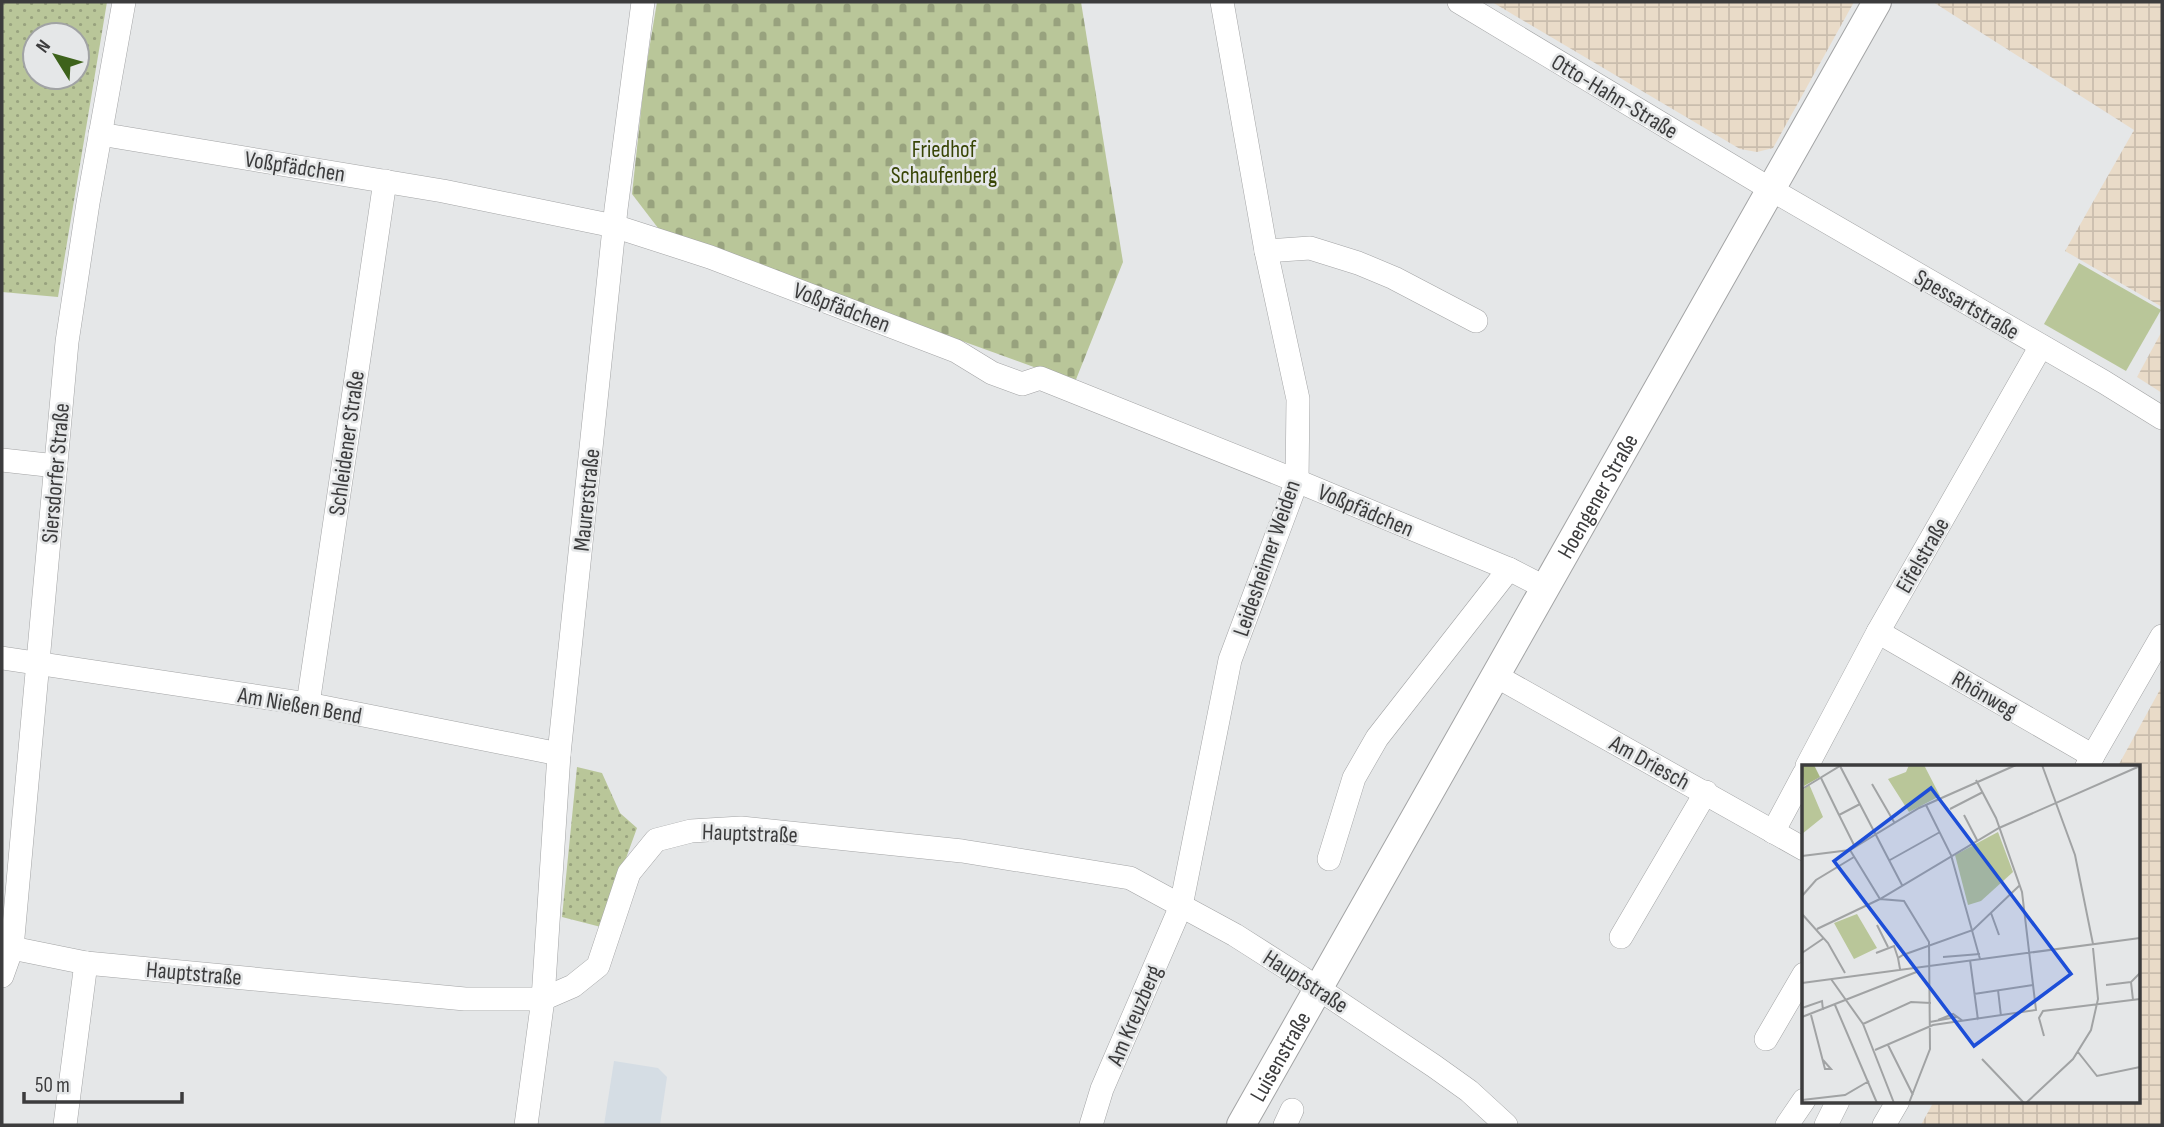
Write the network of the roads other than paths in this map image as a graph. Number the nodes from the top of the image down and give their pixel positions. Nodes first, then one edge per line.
1 (124, 2) edge
2 (643, 2) edge
3 (1222, 2) edge
4 (1458, 2) edge
5 (1877, 2) edge
6 (100, 134) junction
7 (385, 181) junction
8 (1772, 190) junction
9 (614, 226) junction
10 (1266, 251) junction
11 (1476, 321) dead end
12 (2041, 346) junction
13 (2162, 418) edge
14 (2, 460) edge
15 (56, 466) junction
16 (1297, 481) junction
17 (1509, 569) junction
18 (1546, 588) junction
19 (1878, 632) junction
20 (2162, 636) edge
21 (2, 658) edge
22 (38, 663) junction
23 (1496, 676) junction
24 (308, 704) junction
25 (559, 754) junction
26 (2090, 761) edge
27 (1808, 765) edge
28 (1802, 778) edge
29 (1706, 792) junction
30 (1773, 832) junction
31 (1802, 848) edge
32 (1329, 859) dead end
33 (9, 897) edge
34 (1181, 906) junction
35 (1621, 937) dead end
36 (12, 948) junction
37 (86, 963) junction
38 (2, 976) edge
39 (1802, 977) edge
40 (1319, 990) junction
41 (543, 999) junction
42 (1766, 1039) dead end
43 (1803, 1102) edge
44 (1838, 1102) edge
45 (1897, 1102) edge
46 (65, 1125) edge
47 (526, 1125) edge
48 (1091, 1125) edge
49 (1241, 1125) edge
50 (1506, 1125) edge
51 (1787, 1125) edge
52 (1826, 1125) edge
53 (1884, 1125) edge

1 - 6 street, Siersdorfer Straße
2 - 9 street, Maurerstraße
3 - 10 street, Leidesheimer Weiden
4 - 8 street, Otto-Hahn-Straße
5 - 8 main road, Hoengener Straße
6 - 7 street, Voßpfädchen
6 - 15 street, Siersdorfer Straße
7 - 9 street, Voßpfädchen
7 - 24 street, Schleidener Straße
8 - 12 street, Spessartstraße
8 - 18 main road, Hoengener Straße
9 - 16 street, Voßpfädchen
9 - 25 street, Maurerstraße
10 - 11 street
10 - 16 street, Leidesheimer Weiden
12 - 13 street, Spessartstraße
12 - 19 street, Eifelstraße
14 - 15 street
15 - 22 street, Siersdorfer Straße
16 - 17 street, Voßpfädchen
16 - 34 street, Leidesheimer Weiden
17 - 18 street, Voßpfädchen
17 - 32 street
18 - 23 main road, Hoengener Straße
19 - 26 street, Rhönweg
19 - 27 street, Eifelstraße
20 - 26 street
21 - 22 street, Am Nießen Bend
22 - 24 street, Am Nießen Bend
22 - 33 street, Siersdorfer Straße
23 - 29 street, Am Driesch
23 - 40 main road, Hoengener Straße
24 - 25 street, Am Nießen Bend
25 - 41 street, Maurerstraße
28 - 30 street
29 - 30 street, Am Driesch
29 - 35 street
30 - 31 street, Am Driesch
33 - 36 street, Siersdorfer Straße
34 - 40 street, Hauptstraße
34 - 41 street, Hauptstraße
34 - 48 street, Am Kreuzberg
36 - 37 street, Hauptstraße
36 - 38 street, Siersdorfer Straße
37 - 41 street, Hauptstraße
37 - 46 street
39 - 42 street
40 - 49 main road, Luisenstraße
40 - 50 street, Hauptstraße
41 - 47 street, Maurerstraße
43 - 51 street
44 - 52 street
45 - 53 street

